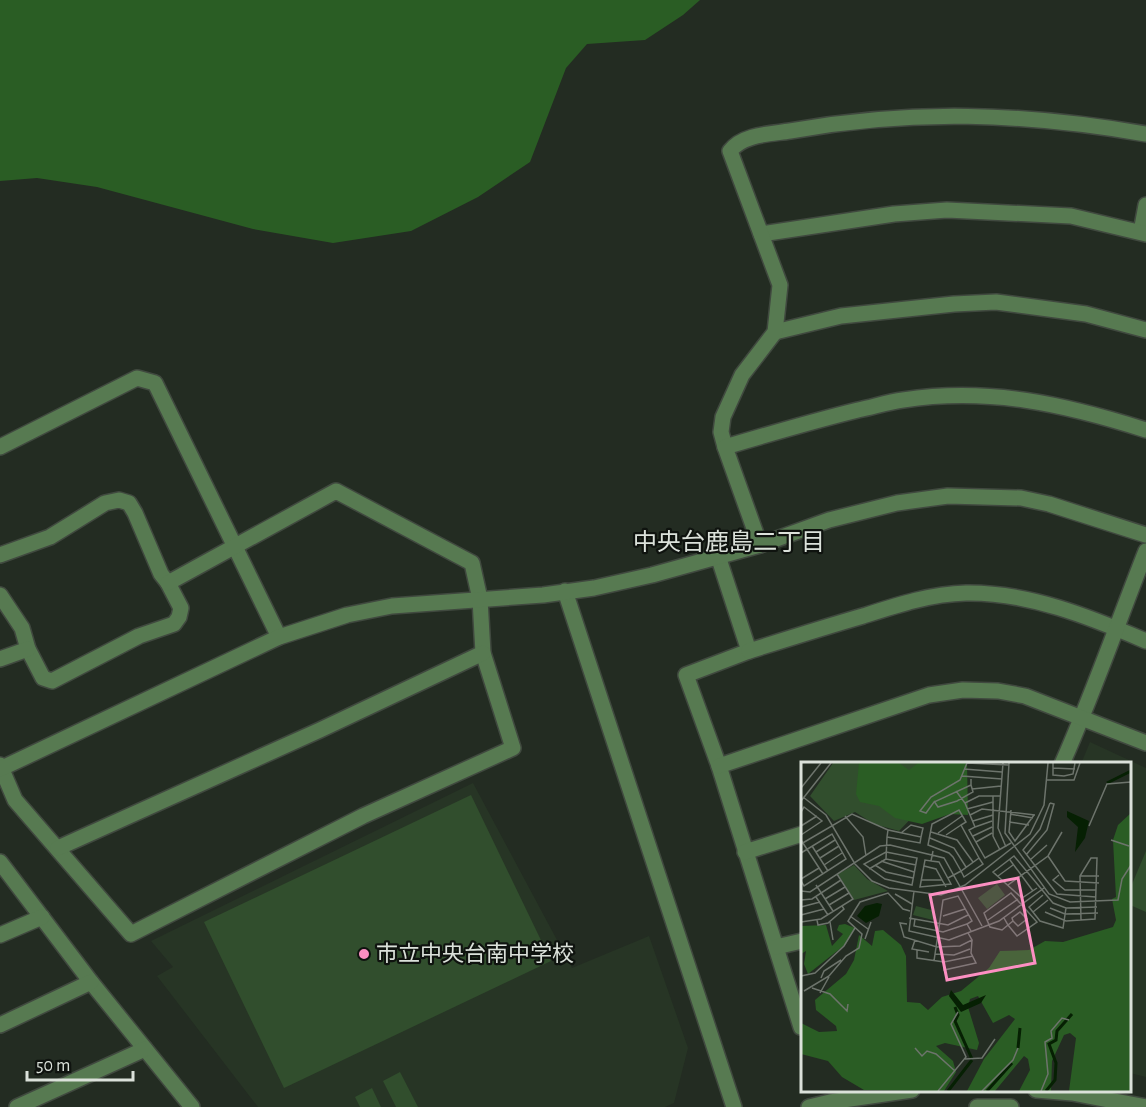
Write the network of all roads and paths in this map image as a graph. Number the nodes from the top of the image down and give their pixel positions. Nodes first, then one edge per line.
1 (1146, 134) edge
2 (1146, 205) edge
3 (1144, 233) edge
4 (761, 234) junction
5 (1146, 330) edge
6 (775, 332) junction
7 (1146, 430) edge
8 (0, 447) edge
9 (725, 447) junction
10 (1146, 535) edge
11 (760, 545) junction
12 (234, 547) junction
13 (1146, 551) edge
14 (0, 555) edge
15 (718, 556) junction
16 (168, 583) junction
17 (565, 591) junction
18 (0, 595) edge
19 (480, 599) junction
20 (1115, 628) junction
21 (279, 637) junction
22 (1146, 641) edge
23 (28, 649) junction
24 (749, 651) junction
25 (483, 652) junction
26 (0, 659) edge
27 (1083, 718) junction
28 (1146, 743) edge
29 (1063, 762) edge
30 (719, 766) junction
31 (0, 768) edge
32 (801, 834) edge
33 (57, 848) junction
34 (745, 852) junction
35 (0, 861) edge
36 (42, 917) junction
37 (0, 936) edge
38 (801, 941) edge
39 (776, 947) junction
40 (91, 982) junction
41 (0, 1025) edge
42 (801, 1027) edge
43 (145, 1049) junction
44 (898, 1092) edge
45 (1060, 1092) edge
46 (17, 1107) edge
47 (192, 1107) edge
48 (734, 1107) edge
49 (809, 1107) edge
50 (977, 1107) edge
51 (1011, 1107) edge
52 (1146, 1107) edge

1 - 4 street
2 - 3 street
3 - 4 street
4 - 6 street
5 - 6 street
6 - 9 street
7 - 9 street
8 - 12 street
9 - 11 street
10 - 11 street
11 - 15 street
12 - 16 street
12 - 19 street
12 - 21 street
13 - 20 street
14 - 16 street
15 - 17 street
15 - 24 street
16 - 23 street
17 - 19 street
17 - 48 street
18 - 23 street
19 - 21 street
19 - 25 street
20 - 22 street
20 - 24 street
20 - 27 street
21 - 31 street
23 - 26 street
24 - 30 street
25 - 33 street
25 - 33 street
27 - 28 street
27 - 29 street
27 - 30 street
30 - 34 street
31 - 33 street
32 - 34 street
34 - 39 street
35 - 36 street
36 - 37 street
36 - 40 street
38 - 39 street
39 - 42 street
40 - 41 street
40 - 43 street
43 - 46 street
43 - 47 street
44 - 49 street
45 - 52 street
50 - 51 street

